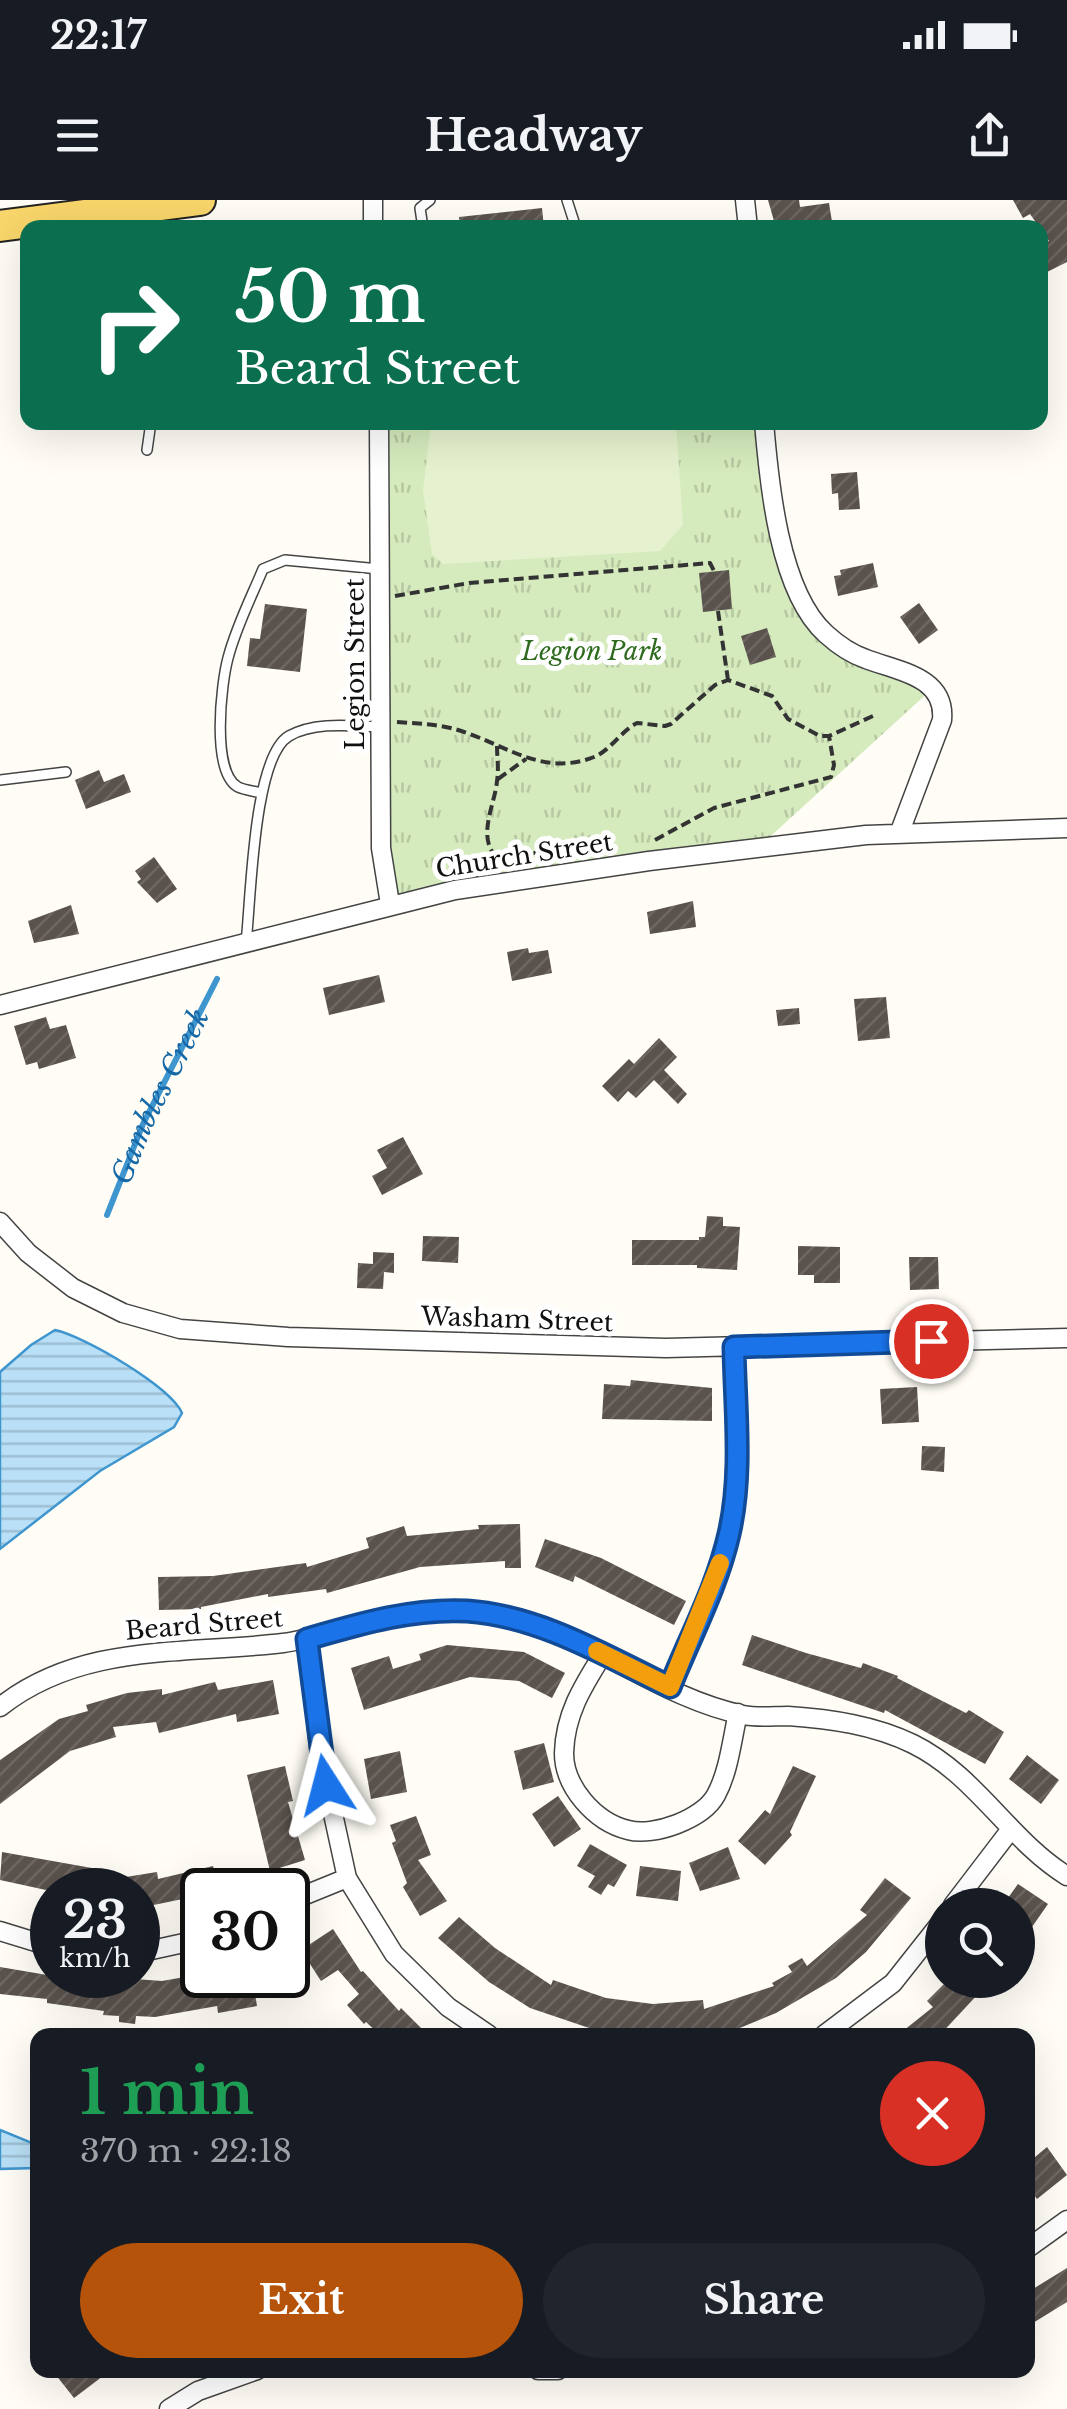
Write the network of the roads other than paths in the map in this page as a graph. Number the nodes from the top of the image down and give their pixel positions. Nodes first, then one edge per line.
1 (179, 206) edge
2 (73, 208) edge
3 (24, 220) edge
4 (150, 430) edge
5 (379, 430) edge
6 (765, 430) edge
7 (146, 450) dead end
8 (380, 570) junction
9 (389, 725) junction
10 (66, 772) dead end
11 (0, 780) edge
12 (261, 794) junction
13 (1067, 828) edge
14 (898, 834) junction
15 (390, 904) junction
16 (246, 943) junction
17 (0, 1005) edge
18 (0, 1222) edge
19 (1067, 1338) edge
20 (734, 1347) junction
21 (307, 1639) junction
22 (603, 1654) junction
23 (670, 1687) junction
24 (0, 1707) edge
25 (738, 1713) junction
26 (1011, 1829) junction
27 (1067, 1876) edge
28 (346, 1878) junction
29 (966, 1888) edge
30 (310, 1893) edge
31 (0, 1931) edge
32 (30, 1940) edge
33 (925, 1942) edge
34 (472, 2028) edge
35 (833, 2028) edge
36 (1067, 2220) edge
37 (1035, 2243) edge
38 (232, 2378) edge
39 (169, 2409) edge

1 - 2 main road
2 - 3 main road
4 - 7 lane
5 - 8 street, Legion Street
6 - 14 street
8 - 9 street, Legion Street
8 - 12 lane
9 - 12 lane
9 - 15 street, Legion Street
10 - 11 lane
12 - 16 lane
13 - 14 street, Church Street
14 - 15 street, Church Street
15 - 16 street, Church Street
16 - 17 street, Church Street
18 - 20 street, Washam Street
19 - 20 street, Washam Street
20 - 23 street
21 - 22 street, Beard Street
21 - 24 street, Beard Street
21 - 28 street
22 - 23 street, Beard Street
22 - 25 street
23 - 25 street, Beard Street
25 - 26 street, Beard Street
26 - 27 street, Beard Street
26 - 29 street
28 - 30 street
28 - 34 street
31 - 32 street
33 - 35 street
36 - 37 street
38 - 39 street

